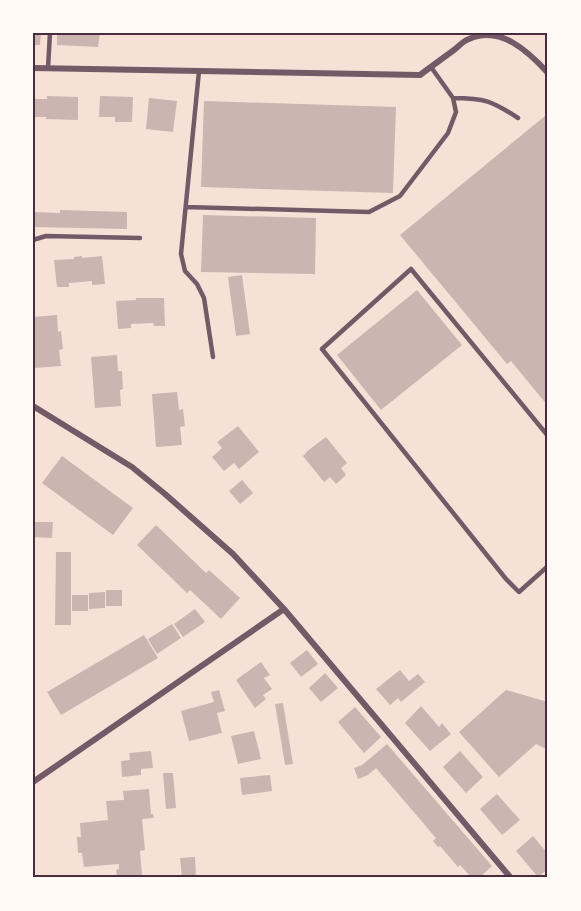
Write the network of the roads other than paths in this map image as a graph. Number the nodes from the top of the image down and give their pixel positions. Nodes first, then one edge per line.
1 (50, 33) edge
2 (431, 67) junction
3 (33, 68) edge
4 (48, 68) junction
5 (199, 70) junction
6 (548, 73) edge
7 (453, 98) junction
8 (518, 118) dead end
9 (186, 207) junction
10 (140, 238) dead end
11 (33, 240) edge
12 (213, 357) dead end
13 (33, 406) edge
14 (548, 436) edge
15 (548, 566) edge
16 (284, 609) junction
17 (33, 782) edge
18 (511, 878) edge

1 - 4 lane
2 - 5 street
2 - 6 street
2 - 7 lane
3 - 4 street
4 - 5 street
5 - 9 lane
7 - 8 lane
7 - 9 lane
9 - 12 lane
10 - 11 lane
13 - 16 street
14 - 15 lane
16 - 17 street
16 - 18 street

